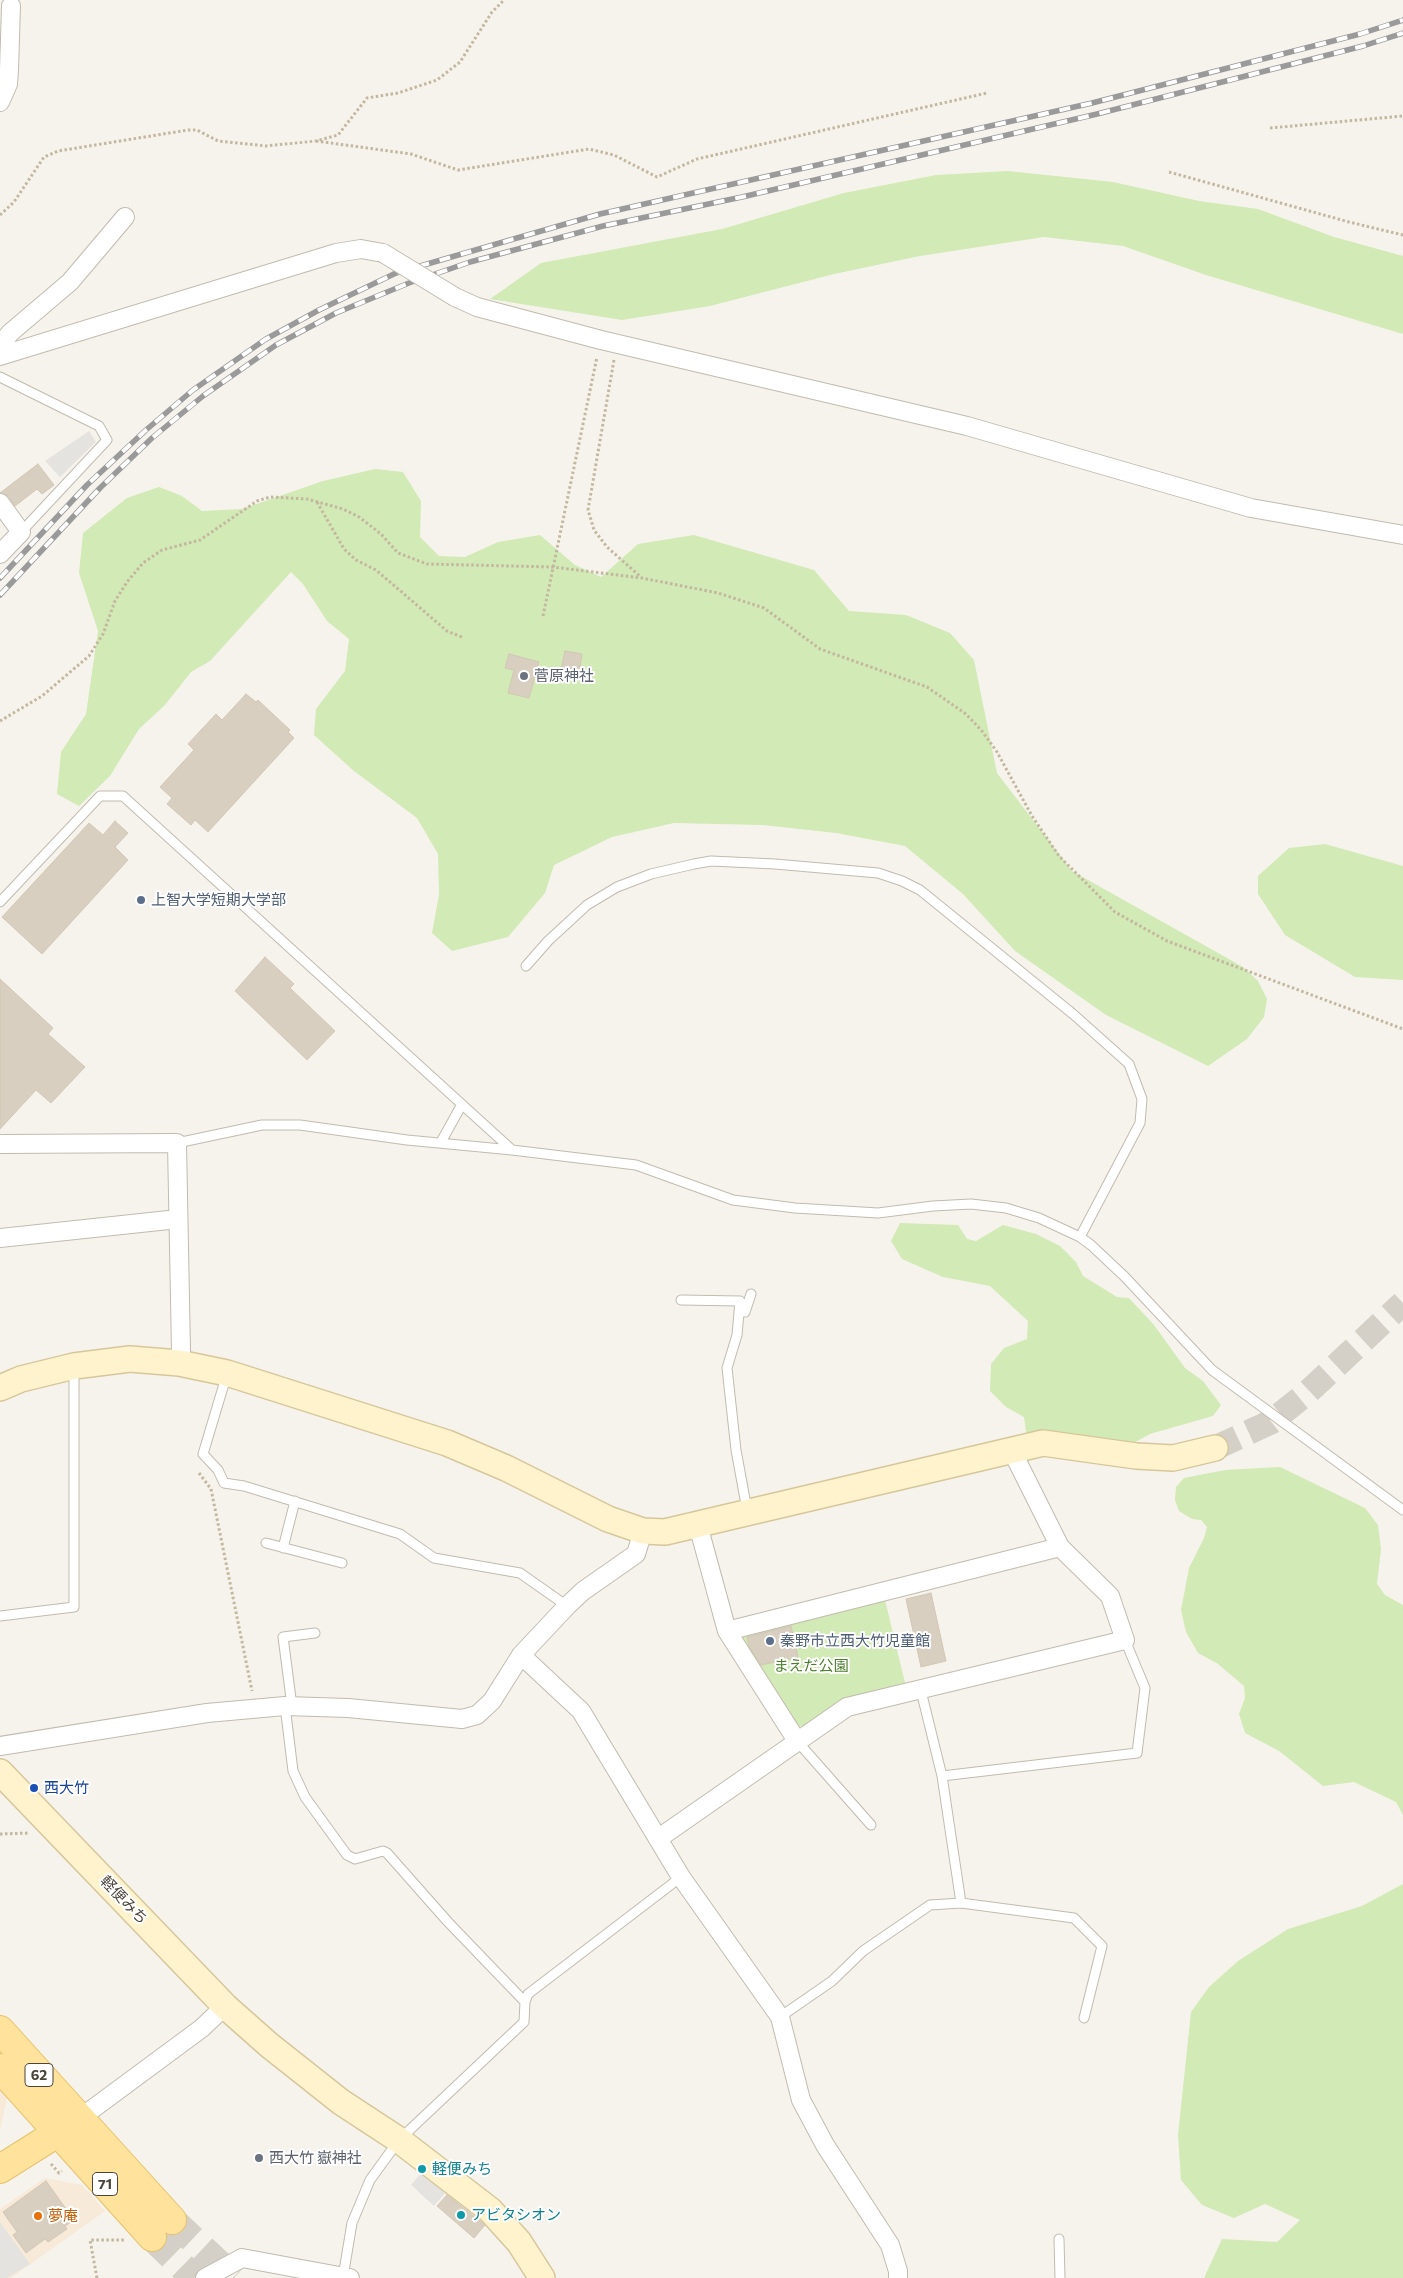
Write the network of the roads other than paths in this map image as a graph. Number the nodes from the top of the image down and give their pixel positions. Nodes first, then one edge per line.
1 (11, 6) dead end
2 (0, 102) edge
3 (125, 217) dead end
4 (0, 346) edge
5 (0, 356) edge
6 (0, 377) edge
7 (0, 503) edge
8 (21, 532) junction
9 (1403, 535) edge
10 (0, 554) edge
11 (0, 902) edge
12 (526, 966) dead end
13 (461, 1106) junction
14 (441, 1142) junction
15 (0, 1144) edge
16 (177, 1144) junction
17 (512, 1150) junction
18 (178, 1219) junction
19 (1080, 1237) junction
20 (0, 1238) edge
21 (751, 1294) dead end
22 (681, 1300) dead end
23 (739, 1312) junction
24 (179, 1363) junction
25 (74, 1366) junction
26 (227, 1373) junction
27 (0, 1388) edge
28 (1013, 1448) junction
29 (1215, 1448) tunnel mouth
30 (295, 1501) junction
31 (1403, 1510) edge
32 (748, 1512) junction
33 (698, 1525) junction
34 (644, 1530) junction
35 (266, 1543) dead end
36 (1060, 1547) junction
37 (283, 1548) junction
38 (342, 1563) dead end
39 (567, 1606) junction
40 (0, 1616) edge
41 (726, 1631) junction
42 (315, 1633) dead end
43 (1125, 1640) junction
44 (521, 1655) junction
45 (921, 1691) junction
46 (288, 1706) junction
47 (797, 1741) junction
48 (0, 1746) edge
49 (0, 1772) edge
50 (942, 1776) junction
51 (871, 1824) dead end
52 (659, 1838) junction
53 (682, 1877) junction
54 (961, 1903) junction
55 (525, 2002) junction
56 (225, 2006) junction
57 (780, 2017) junction
58 (1084, 2018) dead end
59 (0, 2030) edge
60 (0, 2068) edge
61 (69, 2126) junction
62 (399, 2140) junction
63 (0, 2169) edge
64 (150, 2232) tunnel mouth
65 (1059, 2240) dead end
66 (346, 2277) edge
67 (205, 2278) edge
68 (542, 2278) edge
69 (898, 2278) edge
70 (1060, 2278) edge

1 - 2 street
3 - 4 street
5 - 9 street, bridge
6 - 8 lane
7 - 8 street
8 - 10 street
11 - 13 lane
12 - 19 lane
13 - 14 lane
13 - 17 lane
14 - 16 lane
14 - 17 lane
15 - 16 street
16 - 18 street
17 - 19 lane
18 - 20 street
18 - 24 street
19 - 31 lane
21 - 23 lane
22 - 23 lane
23 - 32 lane
24 - 25 street
24 - 26 street
25 - 27 street
25 - 40 lane
26 - 30 lane
26 - 34 street
28 - 29 street
28 - 32 street
28 - 36 street
30 - 37 lane
30 - 39 lane
32 - 33 street
33 - 34 street
33 - 41 street
34 - 39 street
35 - 37 lane
36 - 41 street
36 - 43 street
37 - 38 lane
39 - 44 street
41 - 47 street
42 - 46 lane
43 - 45 street
43 - 50 lane
44 - 46 street
44 - 52 street
45 - 47 street
45 - 50 lane
46 - 48 street
46 - 55 lane
47 - 51 lane
47 - 52 street
49 - 56 street, 軽便みち
50 - 54 lane
52 - 53 street
53 - 55 lane
53 - 57 street
54 - 57 lane
54 - 58 lane
55 - 62 lane
56 - 61 street
56 - 62 street, 軽便みち
57 - 69 street
59 - 61 main road, 62
60 - 61 main road, 62
61 - 63 main road
61 - 64 main road, 71
62 - 66 lane
62 - 68 street, 軽便みち
65 - 70 lane
66 - 67 street

